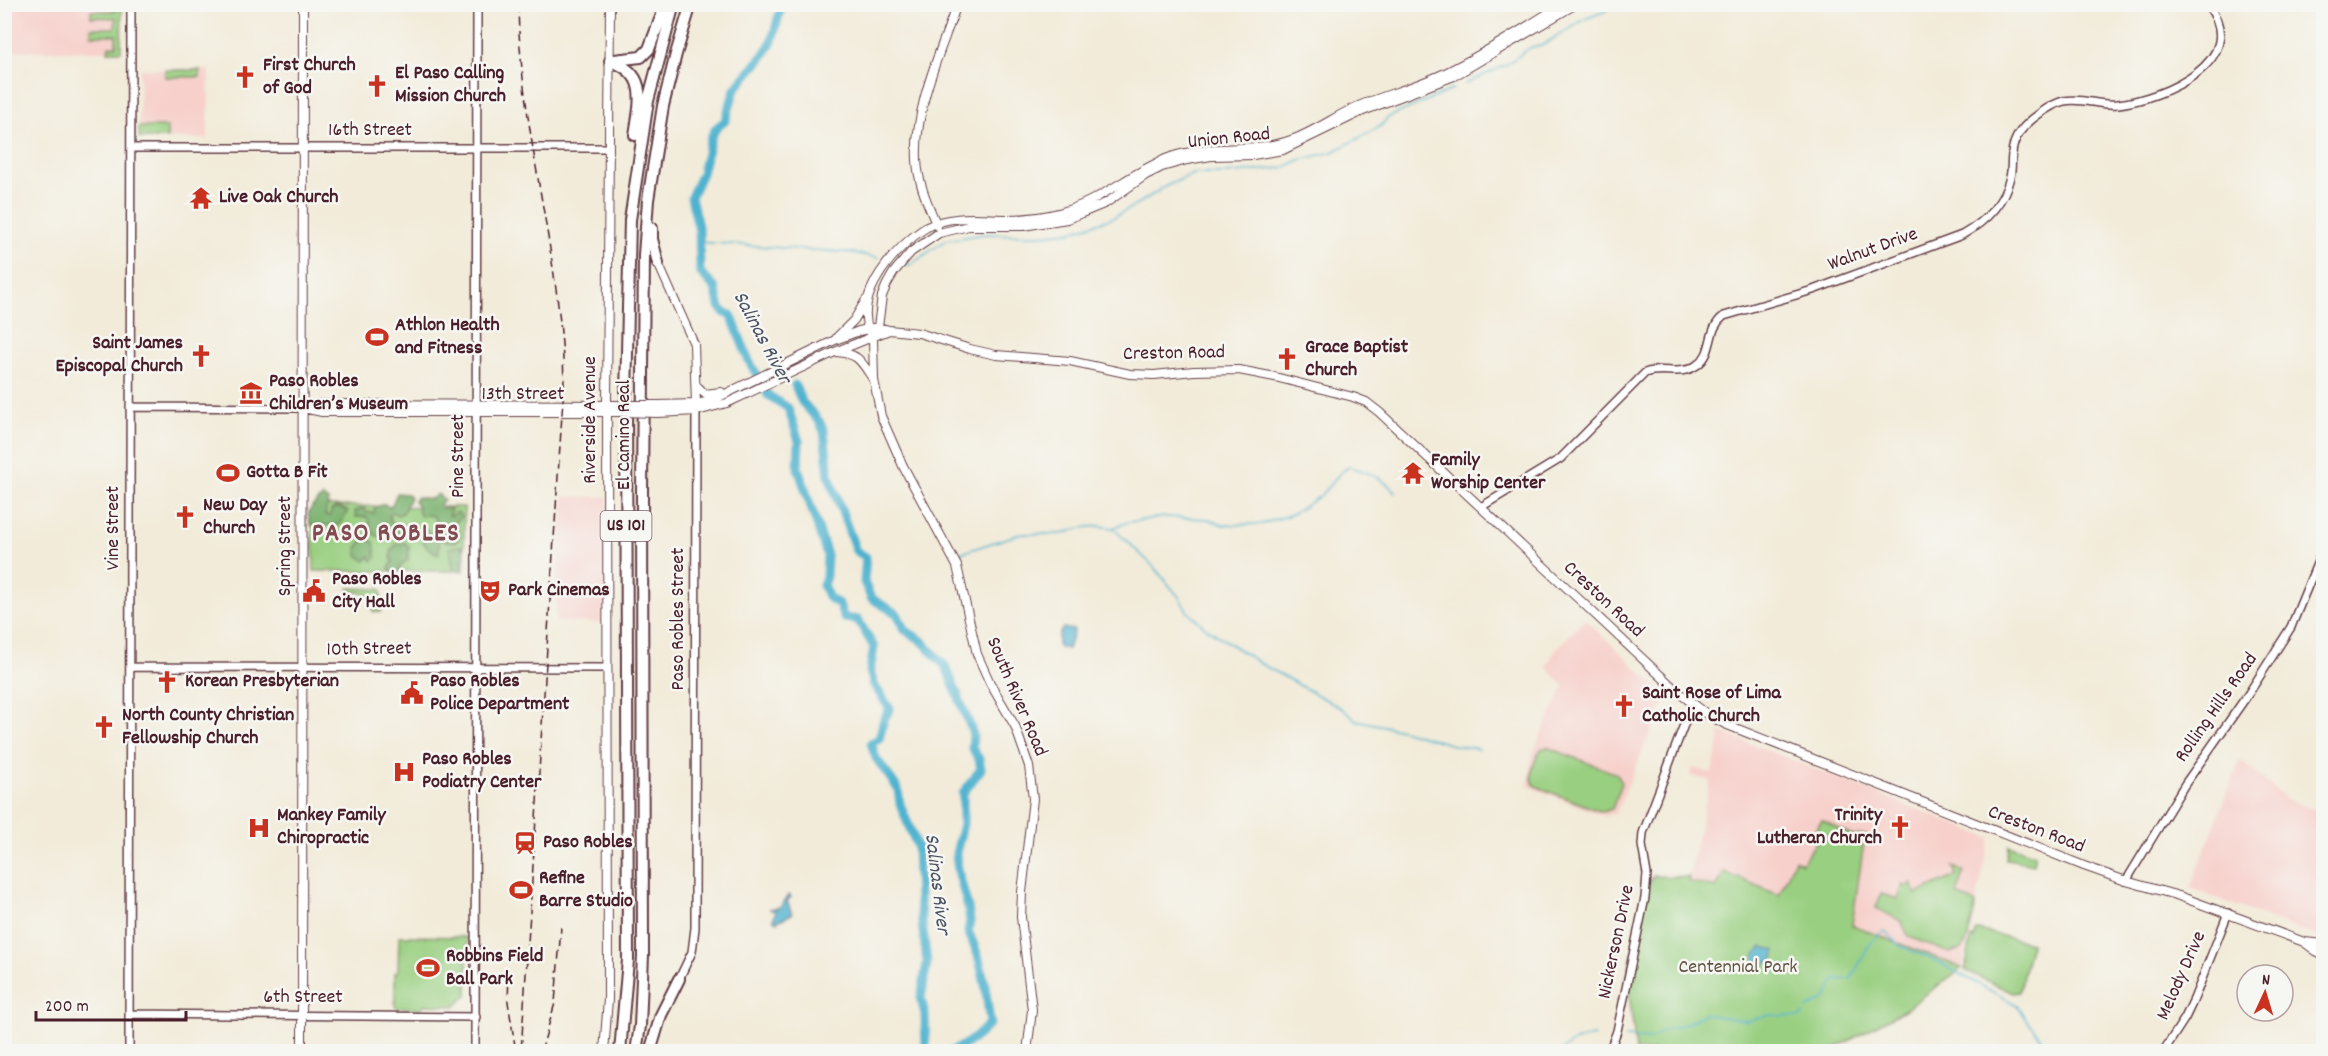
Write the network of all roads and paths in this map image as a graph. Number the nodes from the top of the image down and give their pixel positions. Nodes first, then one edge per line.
1 (131, 4) edge
2 (303, 4) edge
3 (477, 4) edge
4 (610, 4) edge
5 (666, 4) edge
6 (675, 4) edge
7 (691, 4) edge
8 (957, 4) edge
9 (1563, 4) edge
10 (1576, 4) edge
11 (2206, 4) edge
12 (610, 61) junction
13 (303, 147) junction
14 (130, 148) junction
15 (477, 148) junction
16 (609, 148) junction
17 (654, 153) junction
18 (630, 220) junction
19 (936, 224) junction
20 (939, 233) junction
21 (658, 263) joint
22 (871, 290) junction
23 (878, 327) junction
24 (868, 328) junction
25 (889, 330) junction
26 (873, 338) junction
27 (832, 341) junction
28 (835, 352) junction
29 (874, 380) junction
30 (696, 385) junction
31 (726, 396) junction
32 (130, 407) junction
33 (303, 408) junction
34 (476, 408) junction
35 (696, 408) junction
36 (607, 409) junction
37 (1481, 507) junction
38 (2324, 547) edge
39 (130, 667) junction
40 (303, 668) junction
41 (476, 668) junction
42 (607, 668) junction
43 (1695, 705) junction
44 (2126, 881) junction
45 (2228, 913) junction
46 (2304, 942) junction
47 (2324, 944) edge
48 (2324, 955) edge
49 (679, 980) joint
50 (130, 1014) junction
51 (302, 1015) junction
52 (476, 1017) junction
53 (129, 1052) edge
54 (302, 1052) edge
55 (475, 1052) edge
56 (604, 1052) edge
57 (620, 1052) edge
58 (636, 1052) edge
59 (650, 1052) edge
60 (1027, 1052) edge
61 (1609, 1052) edge
62 (2163, 1052) edge

1 - 14 street, Vine Street
2 - 13 main road, Spring Street
3 - 15 street, Pine Street
4 - 12 main road, Riverside Avenue
5 - 12 highway
6 - 18 highway, El Camino Real / US 101
7 - 17 highway, El Camino Real / US 101
8 - 19 main road
9 - 19 main road, Union Road
10 - 20 main road, Union Road
11 - 37 street, Walnut Drive
12 - 16 main road, Riverside Avenue
12 - 18 highway
13 - 14 street, 16th Street
13 - 15 street, 16th Street
13 - 33 main road, Spring Street
14 - 32 street, Vine Street
15 - 16 street, 16th Street
15 - 34 street, Pine Street
16 - 36 main road, Riverside Avenue
17 - 21 highway
17 - 58 highway, El Camino Real / US 101
18 - 57 highway, El Camino Real / US 101
19 - 20 main road
19 - 22 main road
20 - 23 main road
21 - 30 main road, Paso Robles Street
22 - 24 main road
22 - 27 main road
23 - 24 main road, Creston Road
23 - 25 main road, Creston Road
23 - 26 main road
24 - 26 main road
24 - 27 main road, Creston Road
25 - 26 main road
25 - 37 main road, Creston Road
26 - 28 main road, 13th Street
26 - 29 main road, South River Road
27 - 31 main road, 13th Street
28 - 29 main road
28 - 31 main road, 13th Street
29 - 60 main road, South River Road
30 - 31 main road
30 - 35 main road, Paso Robles Street
31 - 35 main road, 13th Street
32 - 33 street, 13th Street
32 - 39 street, Vine Street
33 - 34 main road, 13th Street
33 - 40 main road, Spring Street
34 - 36 main road, 13th Street
34 - 41 street, Pine Street
35 - 36 main road, 13th Street, bridge
35 - 49 street, Paso Robles Street
36 - 42 main road, Riverside Avenue
37 - 43 main road, Creston Road
38 - 44 street, Rolling Hills Road
39 - 40 street, 10th Street
39 - 50 street, Vine Street
40 - 41 street, 10th Street
40 - 51 main road, Spring Street
41 - 42 street, 10th Street
41 - 52 street, Pine Street
42 - 56 main road, Riverside Avenue
43 - 44 main road, Creston Road
43 - 61 street, Nickerson Drive
44 - 45 main road, Creston Road
45 - 46 main road, Creston Road
45 - 62 street, Melody Drive
46 - 47 main road, Creston Road
46 - 48 main road, Creston Road
49 - 59 highway
50 - 51 street, 6th Street
50 - 53 street, Vine Street
51 - 52 street, 6th Street
51 - 54 main road, Spring Street
52 - 55 street, Pine Street

